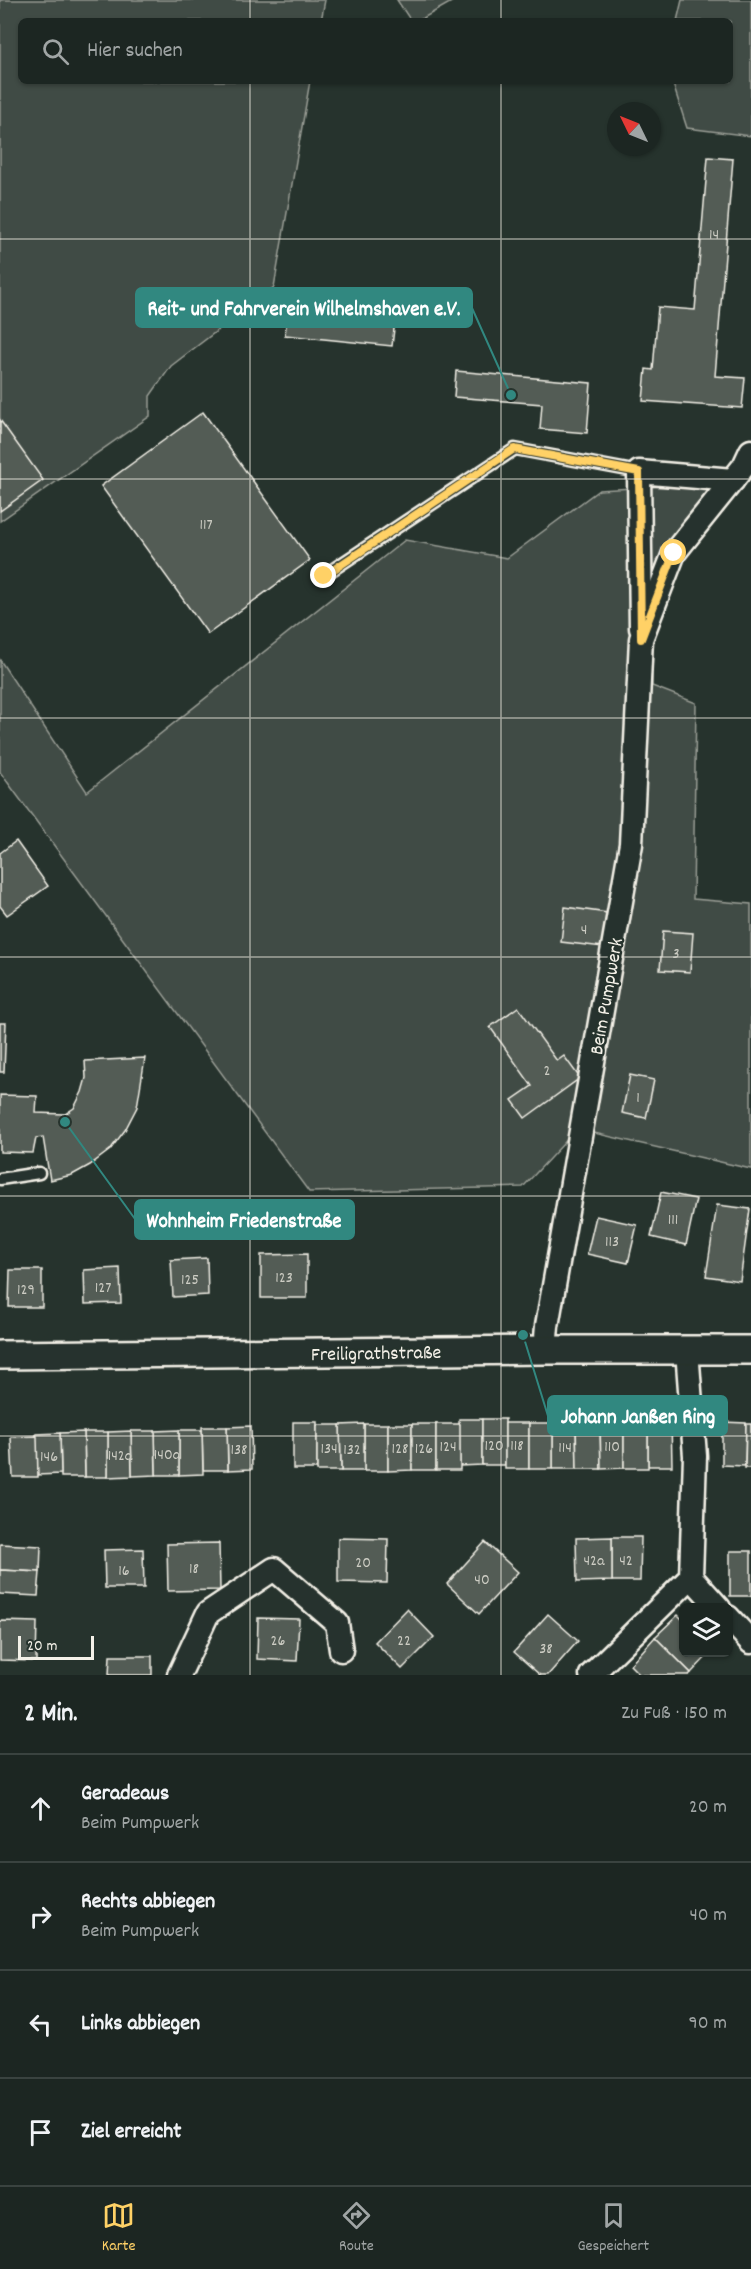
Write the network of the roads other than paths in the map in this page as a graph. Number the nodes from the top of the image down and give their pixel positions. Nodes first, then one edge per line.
1 (751, 451) edge
2 (639, 472) junction
3 (733, 480) junction
4 (324, 576) dead end
5 (641, 639) junction
6 (39, 1173) dead end
7 (0, 1179) edge
8 (545, 1350) junction
9 (687, 1350) junction
10 (751, 1350) edge
11 (0, 1355) edge
12 (692, 1577) junction
13 (715, 1603) edge
14 (733, 1622) edge
15 (751, 1642) edge
16 (341, 1650) dead end
17 (179, 1675) edge
18 (591, 1675) edge

1 - 3 street, Beim Pumpwerk
2 - 3 street
2 - 4 lane
2 - 5 street, Beim Pumpwerk
3 - 5 street, Beim Pumpwerk
5 - 8 street, Beim Pumpwerk
6 - 7 lane
8 - 9 street, Freiligrathstraße
8 - 11 street, Freiligrathstraße
9 - 10 street, Freiligrathstraße
9 - 12 street
12 - 13 street
12 - 18 street
14 - 15 street
16 - 17 street

